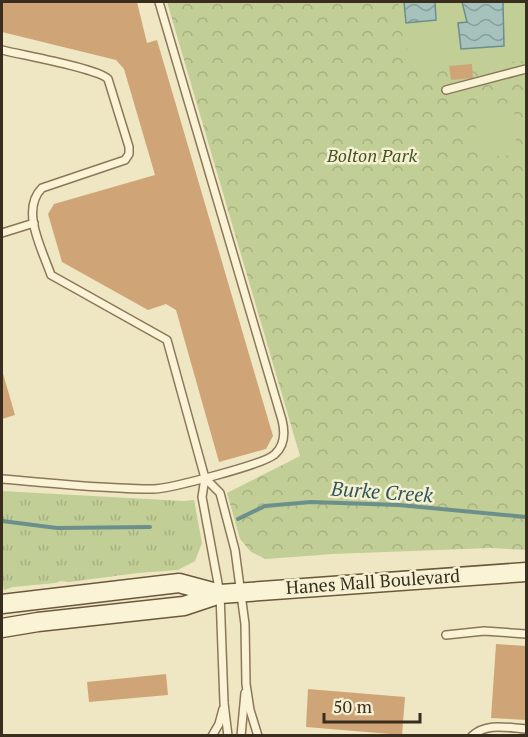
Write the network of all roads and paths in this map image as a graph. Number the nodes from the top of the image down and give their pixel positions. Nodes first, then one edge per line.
1 (159, 2) edge
2 (2, 50) edge
3 (526, 69) edge
4 (446, 90) dead end
5 (34, 223) junction
6 (2, 233) edge
7 (205, 478) junction
8 (2, 480) edge
9 (526, 572) edge
10 (242, 593) junction
11 (220, 594) junction
12 (2, 604) edge
13 (2, 628) edge
14 (526, 634) edge
15 (446, 635) dead end
16 (246, 684) junction
17 (224, 703) junction
18 (526, 729) edge
19 (212, 735) edge
20 (228, 735) edge
21 (241, 735) edge
22 (258, 735) edge
23 (472, 735) edge

1 - 7 lane
2 - 5 lane
3 - 4 lane
5 - 6 lane
5 - 7 lane
7 - 8 lane
7 - 10 lane
7 - 11 lane
9 - 10 main road, Hanes Mall Boulevard
10 - 11 main road, Hanes Mall Boulevard
10 - 16 lane
11 - 12 main road, Hanes Mall Boulevard
11 - 13 main road, Hanes Mall Boulevard
11 - 17 lane
14 - 15 lane
16 - 21 lane
16 - 22 lane
17 - 19 lane
17 - 20 lane
18 - 23 lane

